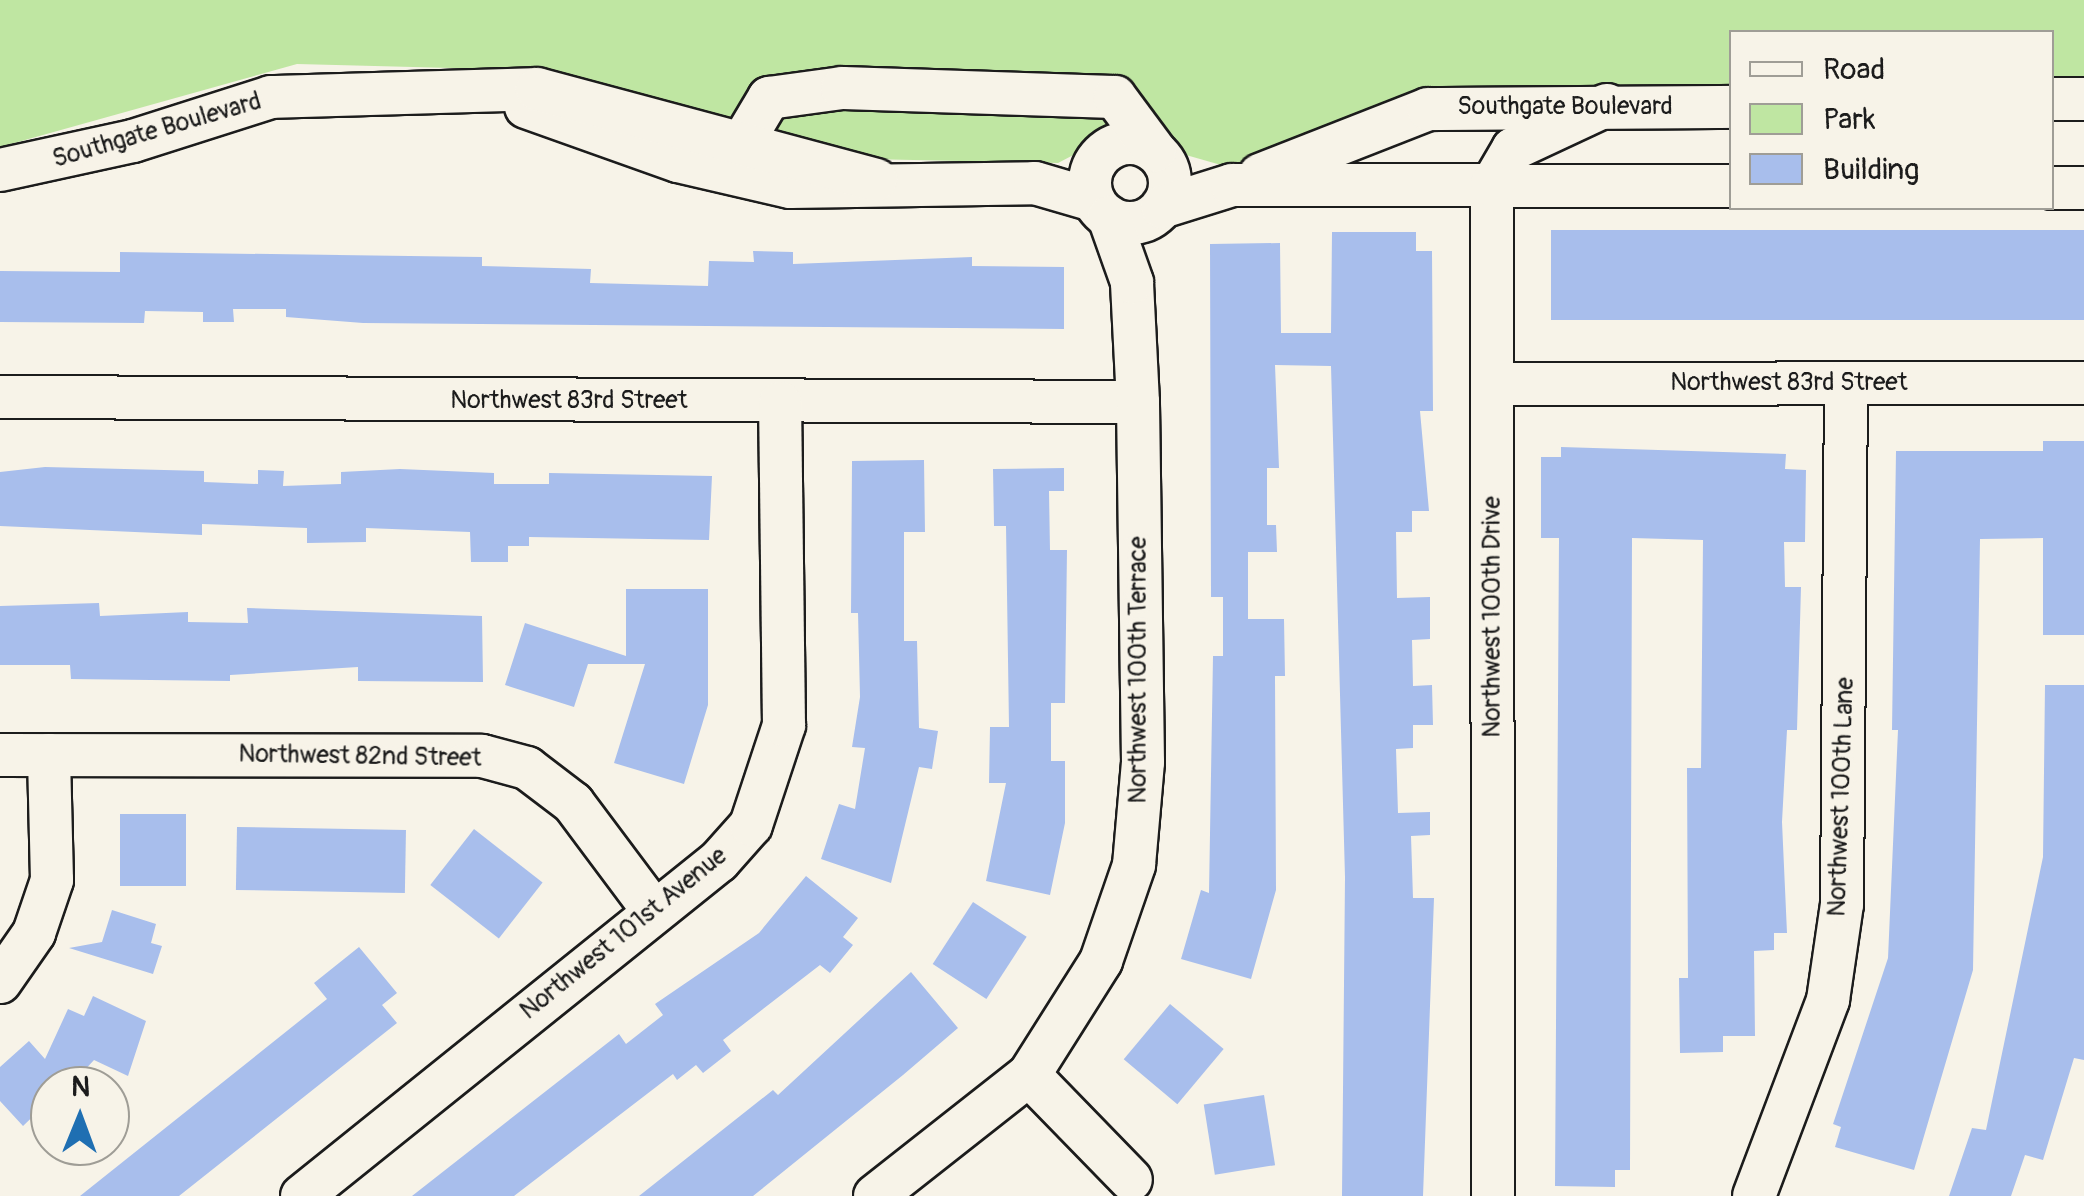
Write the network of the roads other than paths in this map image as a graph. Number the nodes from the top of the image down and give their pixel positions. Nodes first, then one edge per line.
1 (493, 94) junction
2 (2054, 98) edge
3 (2084, 99) edge
4 (1608, 105) junction
5 (1729, 107) edge
6 (741, 145) junction
7 (0, 170) edge
8 (1130, 176) junction
9 (876, 180) junction
10 (1492, 185) junction
11 (1221, 186) junction
12 (1729, 186) edge
13 (2054, 188) edge
14 (2084, 188) edge
15 (1846, 383) junction
16 (2084, 383) edge
17 (1493, 384) junction
18 (0, 397) edge
19 (1138, 402) junction
20 (780, 403) junction
21 (0, 755) edge
22 (50, 755) junction
23 (653, 910) junction
24 (0, 982) edge
25 (1030, 1075) junction
26 (1131, 1180) dead end
27 (302, 1196) edge
28 (875, 1196) edge
29 (1493, 1196) edge
30 (1754, 1196) edge

1 - 6 street, Southgate Boulevard
1 - 7 street, Southgate Boulevard
1 - 9 street, Southgate Boulevard
2 - 3 street
4 - 5 street, Southgate Boulevard
4 - 10 street
4 - 11 street, Southgate Boulevard
6 - 8 street
6 - 9 street, Southgate Boulevard
8 - 9 street, Southgate Boulevard
8 - 11 street, Southgate Boulevard
8 - 19 street, Northwest 100th Terrace
10 - 11 street, Southgate Boulevard
10 - 12 street, Southgate Boulevard
10 - 17 street, Northwest 100th Drive
13 - 14 street
15 - 16 street, Northwest 83rd Street
15 - 17 street, Northwest 83rd Street
15 - 30 street, Northwest 100th Lane
17 - 29 street, Northwest 100th Drive
18 - 20 street, Northwest 83rd Street
19 - 20 street, Northwest 83rd Street
19 - 25 street, Northwest 100th Terrace
20 - 23 street, Northwest 101st Avenue
21 - 22 street, Northwest 82nd Street
22 - 23 street, Northwest 82nd Street
22 - 24 street
23 - 27 street, Northwest 101st Avenue
25 - 26 street
25 - 28 street, Northwest 100th Terrace

